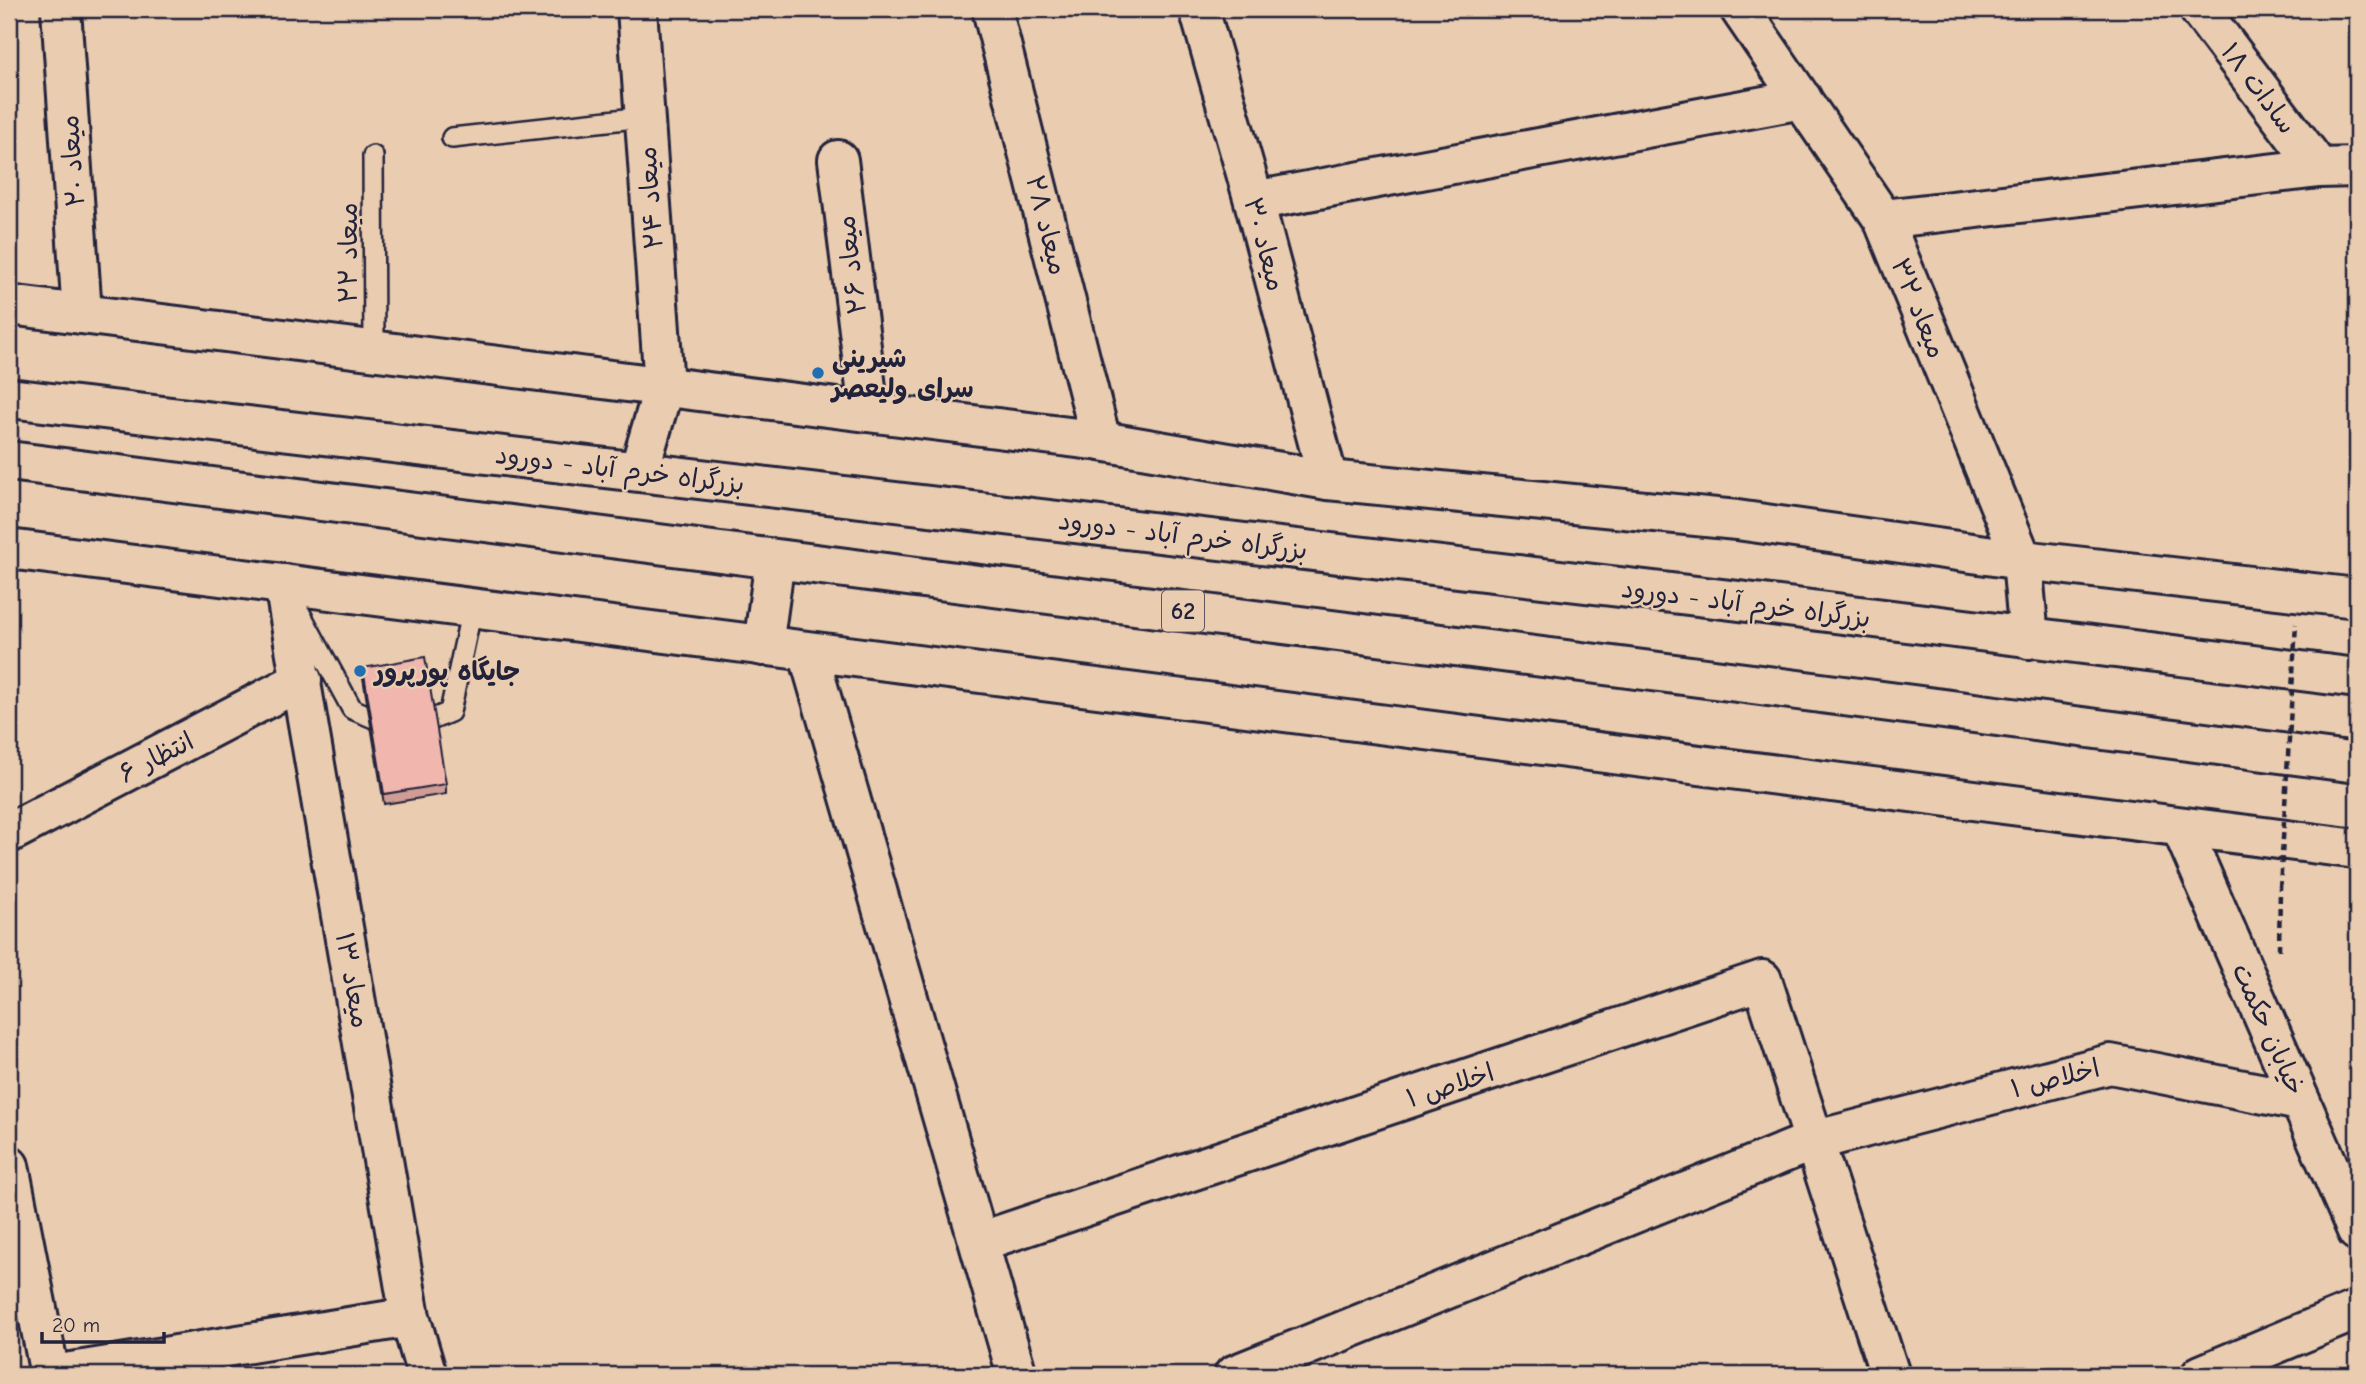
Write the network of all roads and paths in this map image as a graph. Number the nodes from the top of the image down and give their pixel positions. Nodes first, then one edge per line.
1 (61, 9) edge
2 (636, 9) edge
3 (992, 9) edge
4 (1199, 9) edge
5 (1740, 9) edge
6 (2199, 9) edge
7 (1802, 99) junction
8 (644, 117) junction
9 (452, 138) dead end
10 (373, 156) dead end
11 (838, 160) dead end
12 (2357, 167) edge
13 (2319, 168) junction
14 (1254, 201) junction
15 (1883, 219) junction
16 (9, 305) edge
17 (82, 314) junction
18 (374, 351) junction
19 (664, 386) junction
20 (9, 398) edge
21 (869, 412) junction
22 (1101, 441) junction
23 (9, 461) edge
24 (639, 471) junction
25 (1328, 480) junction
26 (9, 549) edge
27 (775, 559) junction
28 (2022, 560) junction
29 (284, 584) junction
30 (2357, 598) edge
31 (472, 608) junction
32 (2296, 624) dead end
33 (2029, 639) junction
34 (763, 646) junction
35 (808, 652) junction
36 (2357, 678) edge
37 (302, 680) junction
38 (2357, 763) edge
39 (2181, 827) junction
40 (9, 833) edge
41 (2357, 849) edge
42 (2280, 949) dead end
43 (2300, 1101) junction
44 (1813, 1141) junction
45 (9, 1166) edge
46 (2348, 1185) edge
47 (2357, 1231) edge
48 (979, 1242) junction
49 (2357, 1310) edge
50 (410, 1317) junction
51 (52, 1375) edge
52 (426, 1375) edge
53 (1017, 1375) edge
54 (1234, 1375) edge
55 (1890, 1375) edge
56 (2201, 1375) edge

1 - 17 main road, میعاد ۲۰
2 - 8 main road, میعاد ۲۴
3 - 22 main road, میعاد ۲۸
4 - 14 main road, میعاد ۳۰
5 - 7 main road, میعاد ۳۲
6 - 13 main road, سادات ۱۸
7 - 14 main road
7 - 15 main road, میعاد ۳۲
8 - 9 lane
8 - 19 main road, میعاد ۲۴
10 - 18 lane, میعاد ۲۲
11 - 21 main road, میعاد ۲۶
12 - 13 main road
13 - 15 main road
14 - 25 main road, میعاد ۳۰
15 - 28 main road, میعاد ۳۲
16 - 17 main road
17 - 18 main road
18 - 19 main road
19 - 21 main road
19 - 24 main road
20 - 24 main road, بزرگراه خرم آباد - دورود
21 - 22 main road
22 - 25 main road
23 - 27 main road, 62
24 - 33 main road, بزرگراه خرم آباد - دورود
25 - 28 main road
26 - 29 main road
27 - 34 main road
27 - 38 main road, 62
28 - 30 main road
28 - 33 main road, میعاد ۳۲
29 - 31 main road
29 - 31 lane
29 - 37 main road, میعاد ۱۳
31 - 34 main road
32 - 42 path, bridge
33 - 36 main road, بزرگراه خرم آباد - دورود
34 - 35 main road
35 - 39 main road
35 - 48 main road
37 - 40 main road, انتظار ۶
37 - 50 main road, میعاد ۱۳
39 - 41 main road
39 - 43 main road, خیابان حکمت
43 - 44 main road, اخلاص ۱
43 - 46 main road, خیابان حکمت
44 - 48 main road, اخلاص ۱
44 - 54 main road, اخلاص ۱
44 - 55 main road
45 - 51 main road
46 - 47 main road, خیابان حکمت
48 - 53 main road
49 - 56 main road
50 - 51 main road
50 - 52 main road, میعاد ۱۳

